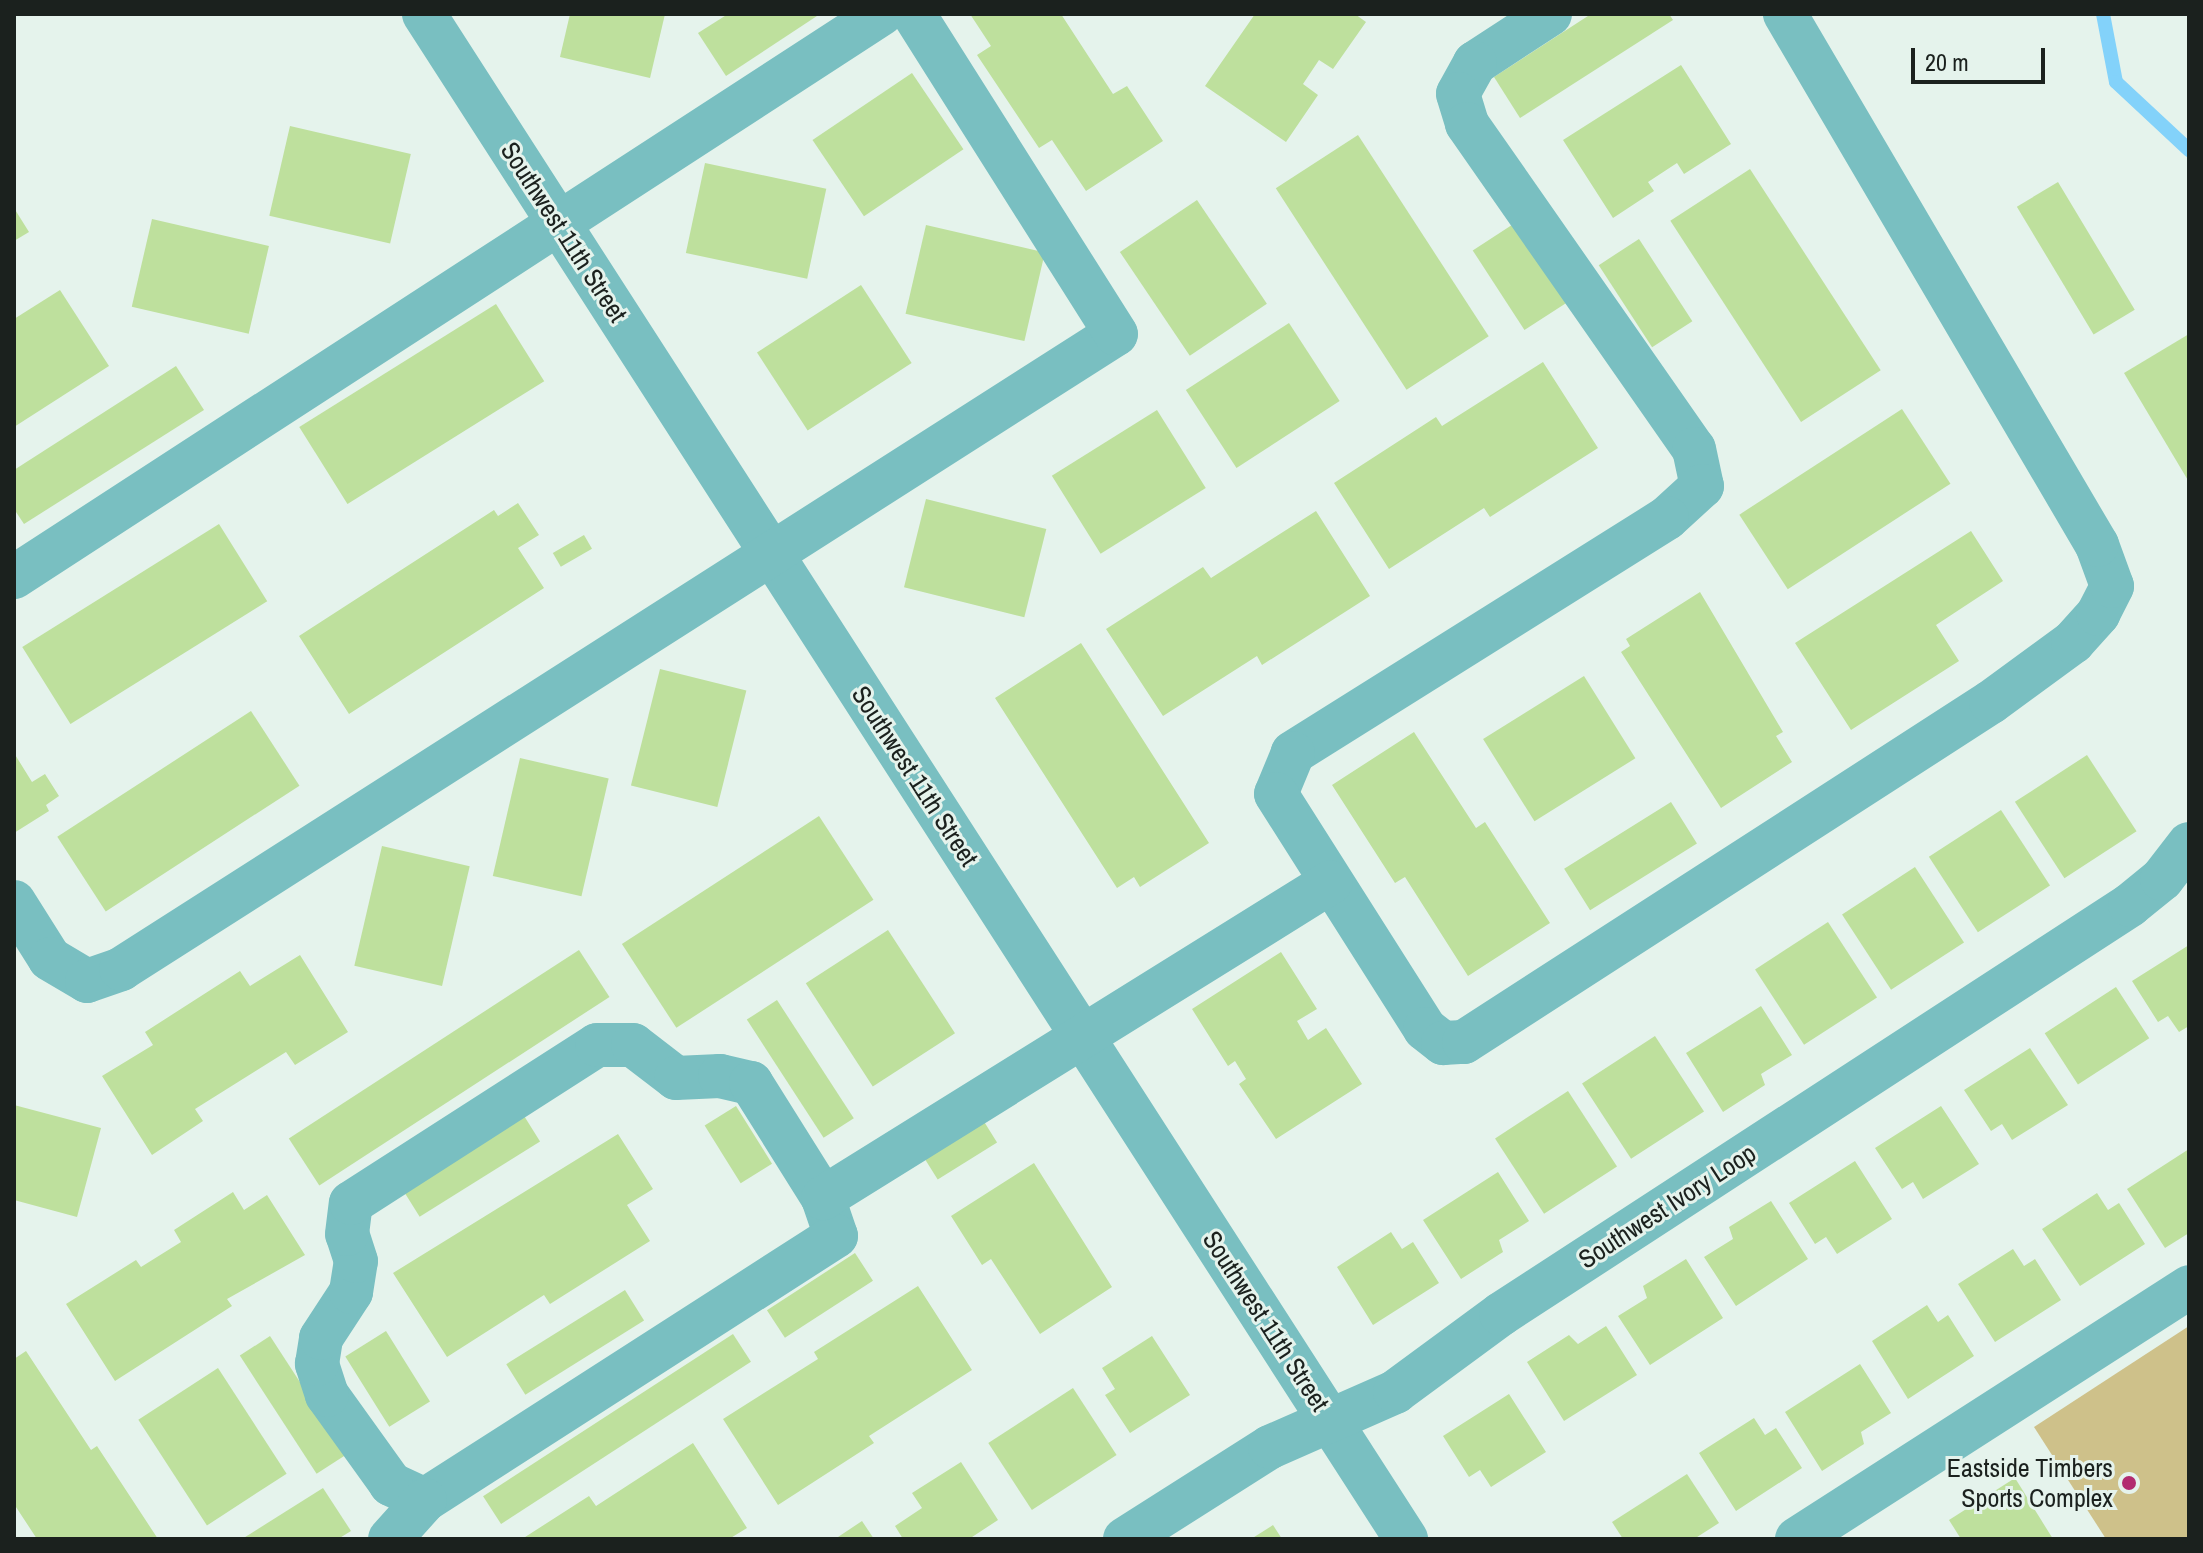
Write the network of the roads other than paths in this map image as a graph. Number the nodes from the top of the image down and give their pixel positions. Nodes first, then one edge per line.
1 (424, 14) edge
2 (881, 14) edge
3 (914, 14) edge
4 (1550, 14) edge
5 (1785, 14) edge
6 (559, 223) junction
7 (772, 554) junction
8 (14, 577) edge
9 (2189, 844) edge
10 (1331, 882) junction
11 (14, 902) edge
12 (1081, 1035) junction
13 (823, 1198) junction
14 (2189, 1287) edge
15 (1330, 1421) junction
16 (425, 1500) junction
17 (390, 1539) edge
18 (1125, 1539) edge
19 (1406, 1539) edge
20 (1797, 1539) edge

1 - 6 street, Southwest 11th Street
2 - 6 street
3 - 7 street
4 - 10 street
5 - 10 street
6 - 7 street, Southwest 11th Street
6 - 8 street
7 - 11 street
7 - 12 street, Southwest 11th Street
9 - 15 street, Southwest Ivory Loop
10 - 12 street
12 - 13 street
12 - 15 street, Southwest 11th Street
13 - 16 street
13 - 16 street
14 - 20 street
15 - 18 street, Southwest Ivory Loop
15 - 19 street, Southwest 11th Street
16 - 17 street

